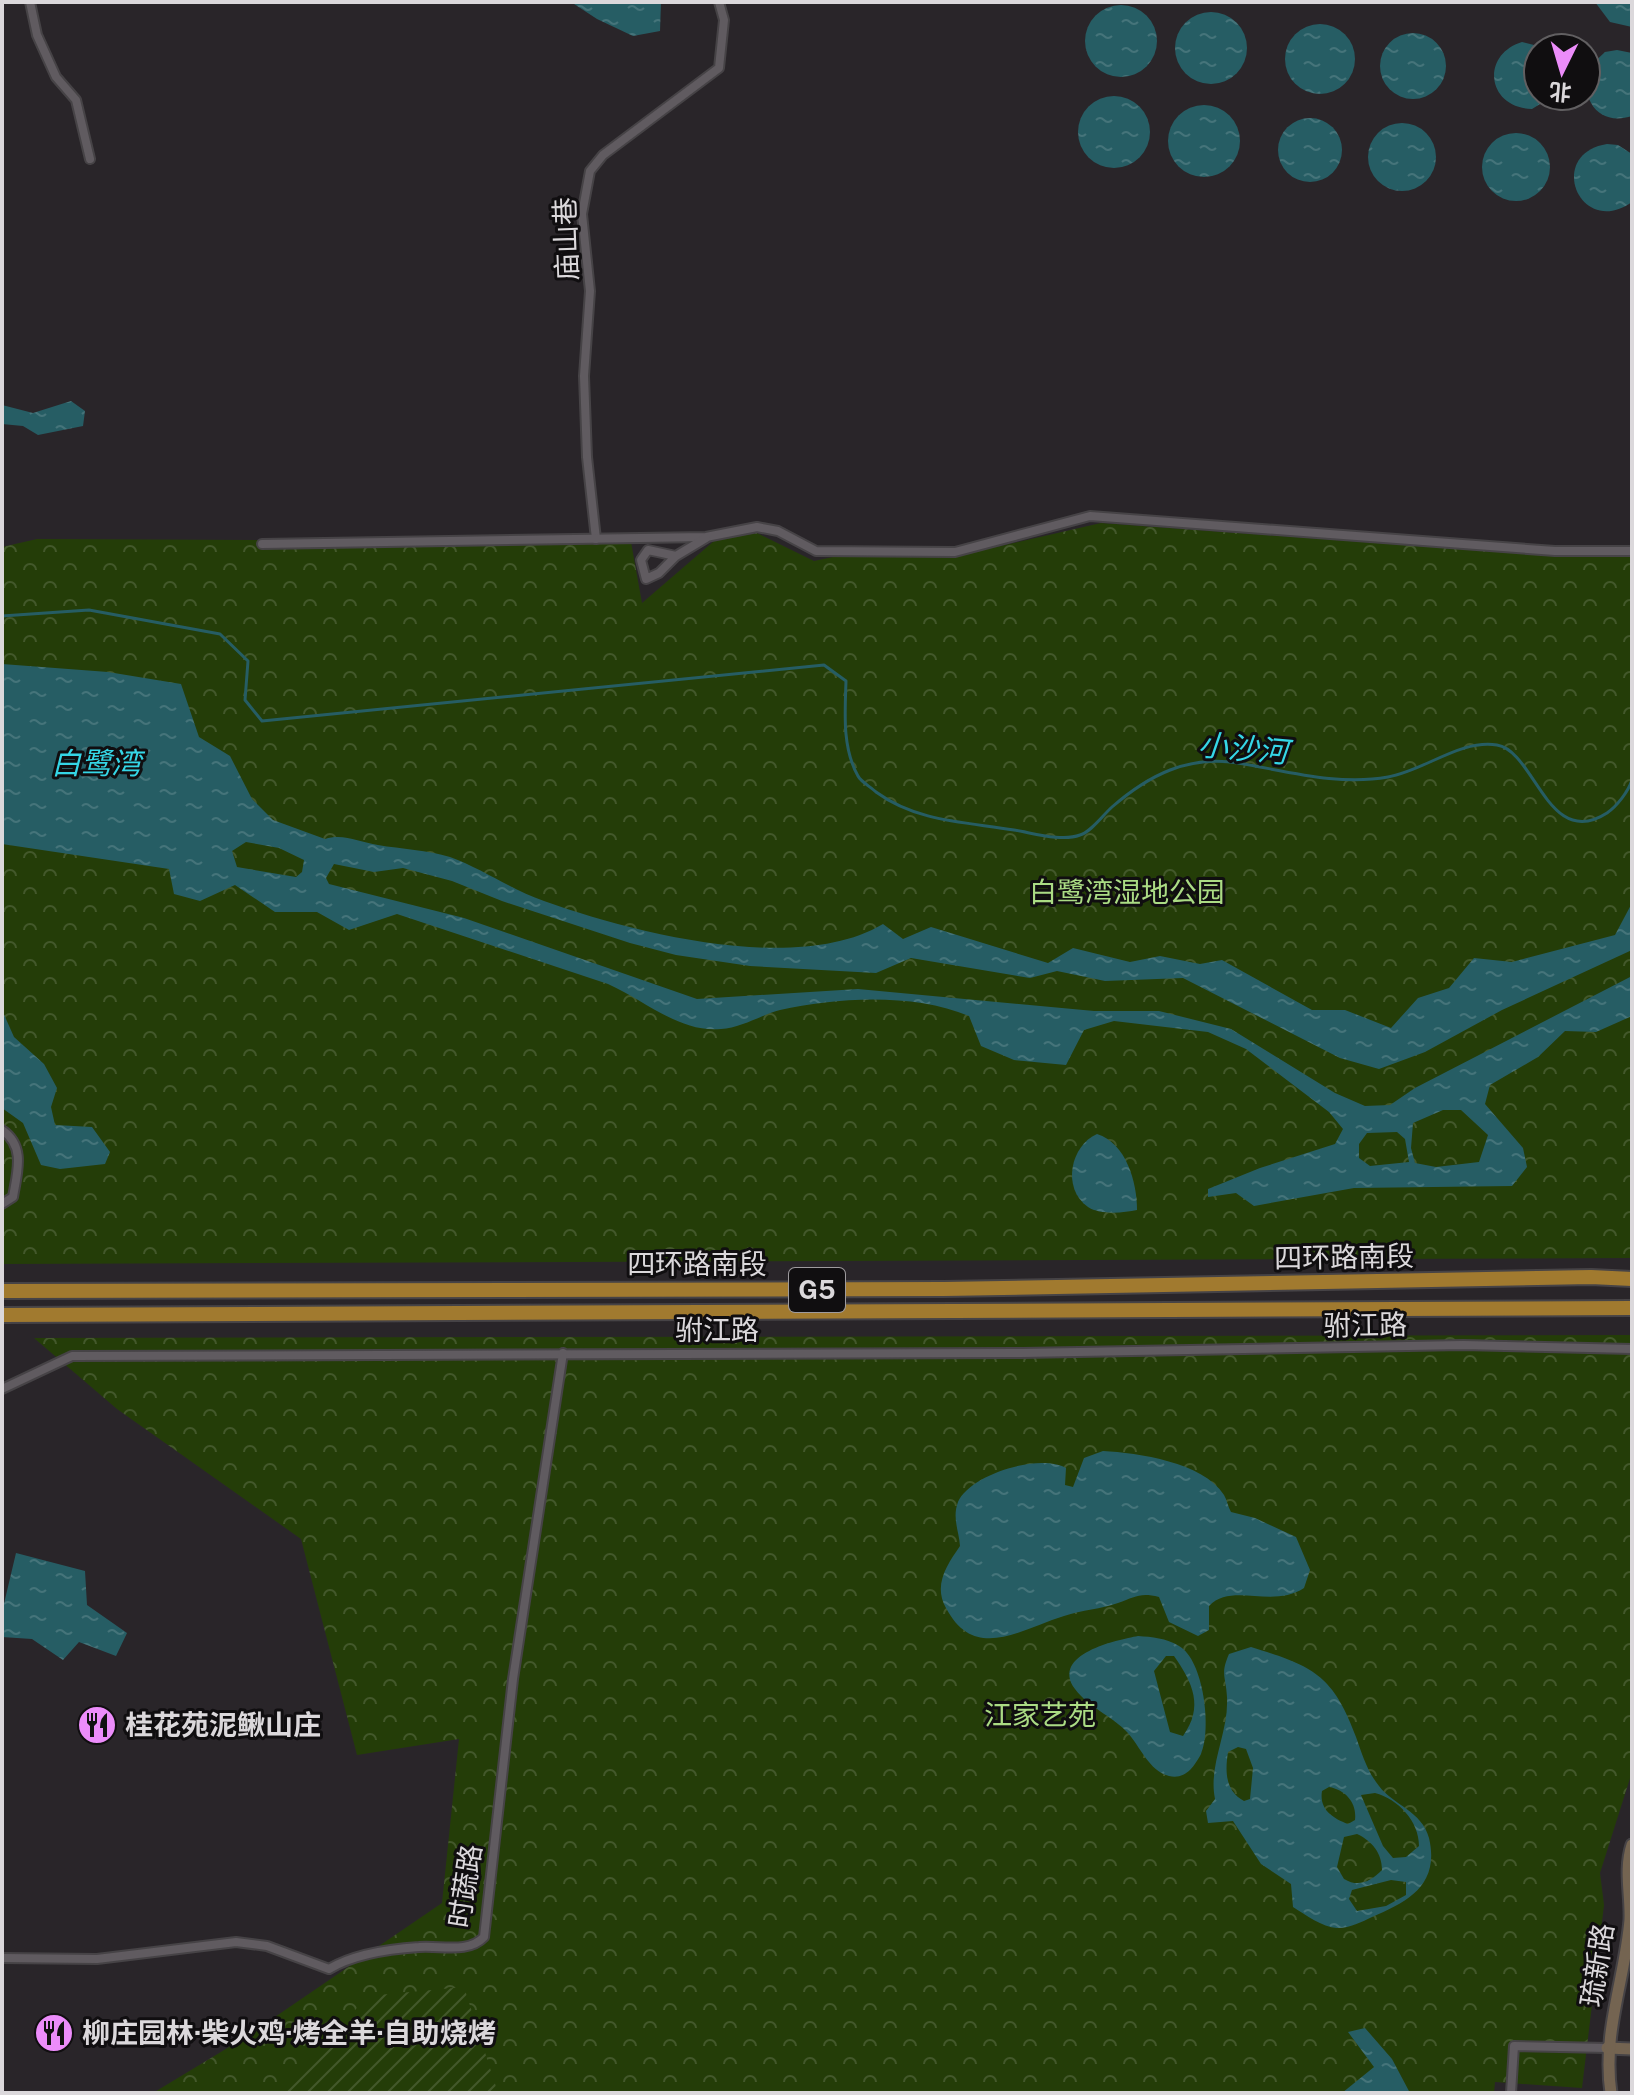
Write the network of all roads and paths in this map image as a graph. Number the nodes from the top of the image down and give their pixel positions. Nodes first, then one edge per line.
1 (30, 2) edge
2 (719, 2) edge
3 (90, 159) dead end
4 (706, 537) junction
5 (596, 539) junction
6 (262, 544) dead end
7 (1632, 551) edge
8 (676, 556) dead end
9 (2, 1130) edge
10 (2, 1204) edge
11 (1632, 1278) edge
12 (2, 1291) edge
13 (1632, 1308) edge
14 (2, 1315) edge
15 (1632, 1349) edge
16 (563, 1353) junction
17 (2, 1389) edge
18 (1632, 1845) edge
19 (2, 1958) edge
20 (1607, 2048) junction
21 (1632, 2049) edge
22 (1511, 2093) edge
23 (1611, 2093) edge

1 - 3 street
2 - 5 street, 庙山巷
4 - 5 street
4 - 7 street
4 - 8 street
5 - 6 street
9 - 10 street
11 - 12 highway, 四环路南段 / G5
13 - 14 highway, 四环路南段 / G5
15 - 16 street, 驸江路
16 - 17 street, 驸江路
16 - 19 street, 时蔬路
18 - 20 street, 琉新路
20 - 21 street
20 - 22 street
20 - 23 street, 琉新路

